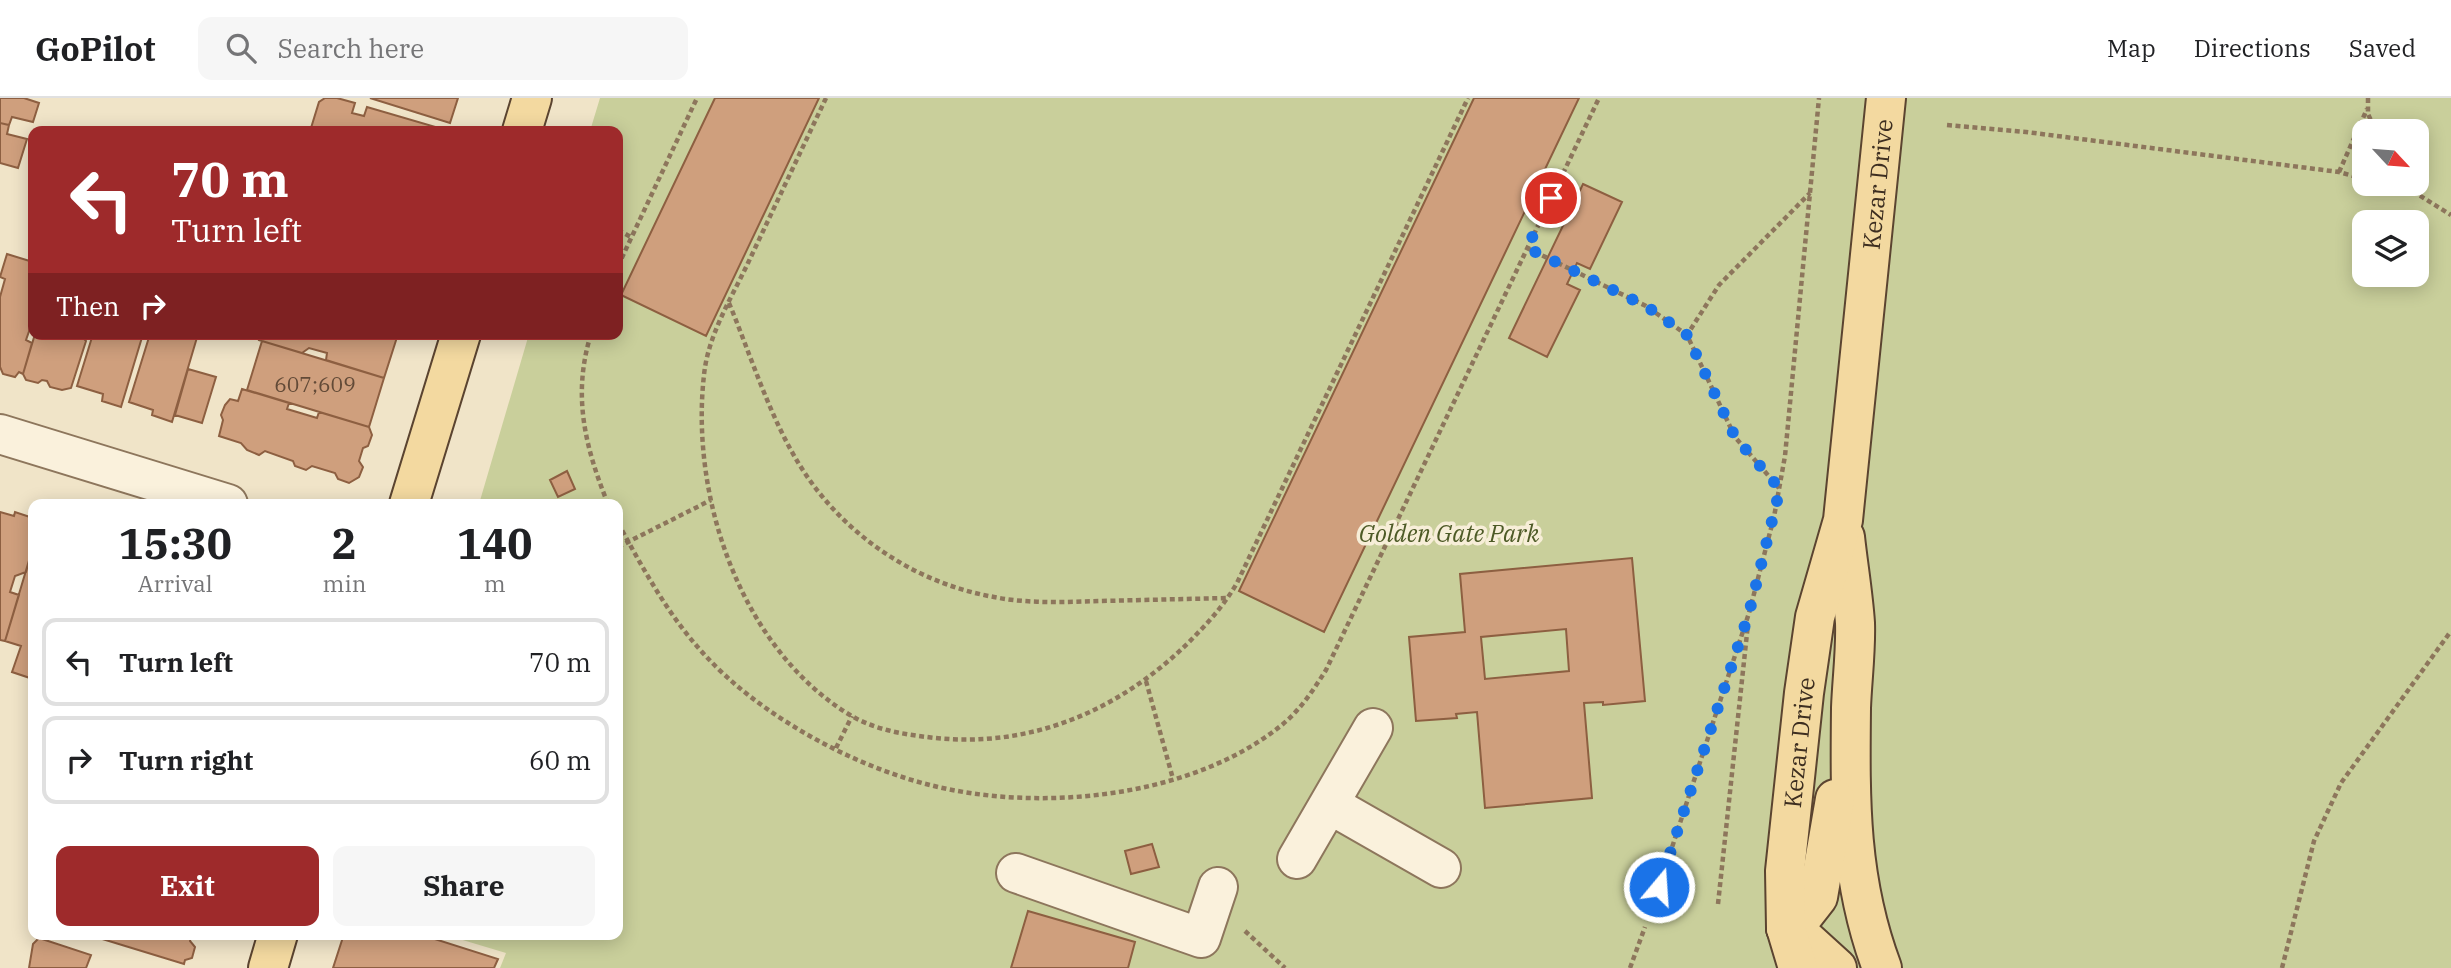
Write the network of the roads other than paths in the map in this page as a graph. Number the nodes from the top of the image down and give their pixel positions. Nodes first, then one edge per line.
1 (532, 98) edge
2 (1886, 98) edge
3 (524, 126) edge
4 (459, 340) edge
5 (0, 434) edge
6 (212, 499) edge
7 (411, 499) edge
8 (1843, 520) junction
9 (1852, 706) junction
10 (1373, 727) dead end
11 (1329, 804) junction
12 (1297, 859) dead end
13 (1441, 868) dead end
14 (1016, 873) dead end
15 (1215, 895) road end
16 (1786, 928) junction
17 (276, 940) edge
18 (268, 968) edge
19 (1798, 968) edge
20 (1837, 968) edge
21 (1882, 968) edge

1 - 3 main road
2 - 8 main road, Kezar Drive
4 - 7 main road
5 - 6 street
8 - 9 main road, Kezar Drive
8 - 16 main road, Kezar Drive
9 - 16 main road
9 - 21 main road, Kezar Drive
10 - 11 street
11 - 12 street
11 - 13 street
14 - 15 street
16 - 19 main road, Kezar Drive
16 - 20 main road
17 - 18 main road

